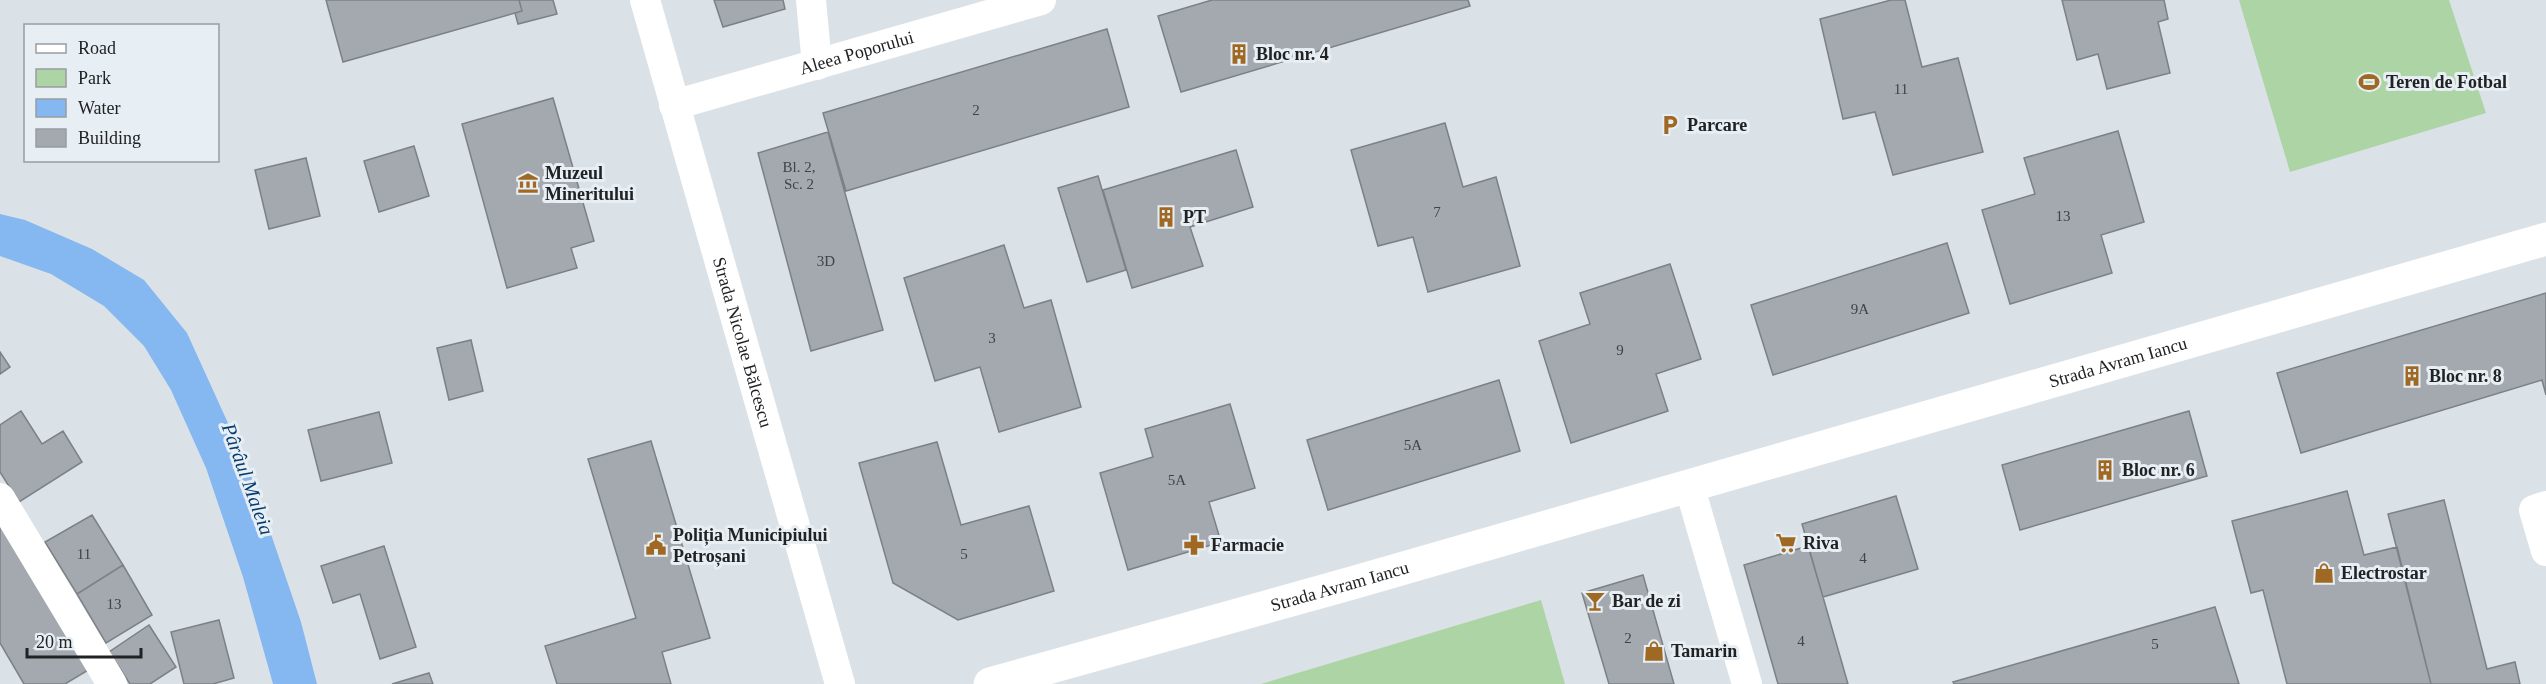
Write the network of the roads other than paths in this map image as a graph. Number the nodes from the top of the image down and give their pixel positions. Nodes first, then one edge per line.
1 (645, 0) edge
2 (810, 0) edge
3 (1041, 0) edge
4 (817, 65) junction
5 (674, 105) junction
6 (2546, 239) edge
7 (1689, 485) junction
8 (0, 498) edge
9 (2540, 508) edge
10 (2546, 551) edge
11 (112, 684) edge
12 (840, 684) edge
13 (990, 684) edge
14 (1747, 684) edge

1 - 5 street, Strada Nicolae Bălcescu
2 - 4 street
3 - 4 street, Aleea Poporului
4 - 5 street, Aleea Poporului
5 - 12 street, Strada Nicolae Bălcescu
6 - 7 street, Strada Avram Iancu
7 - 13 street, Strada Avram Iancu
7 - 14 street
8 - 11 street
9 - 10 street

